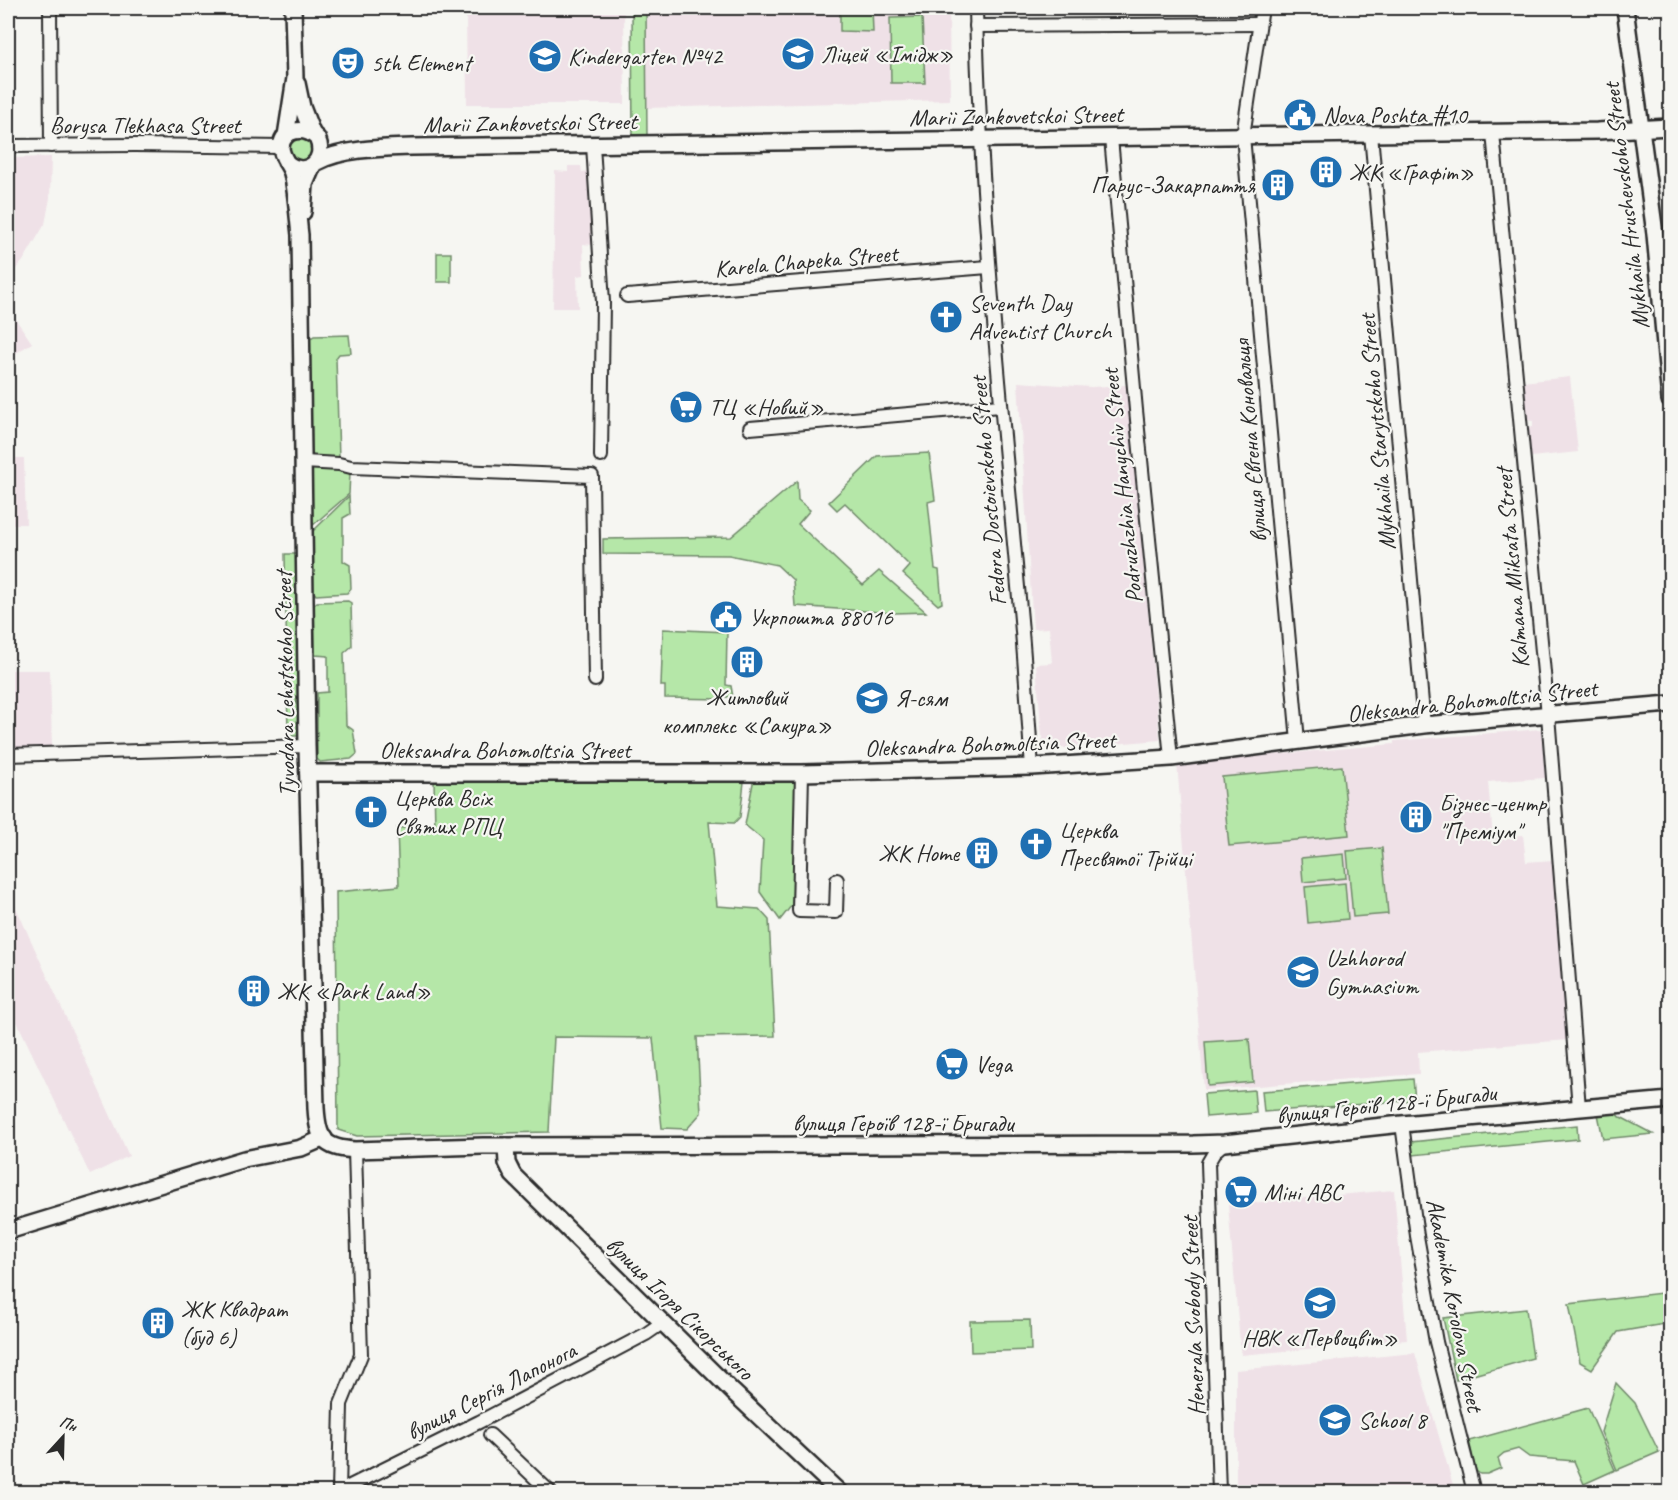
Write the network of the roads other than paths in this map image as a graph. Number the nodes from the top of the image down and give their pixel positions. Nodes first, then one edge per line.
1 (50, 8) edge
2 (294, 8) edge
3 (976, 8) edge
4 (1262, 8) edge
5 (1625, 8) edge
6 (1259, 24) junction
7 (976, 26) junction
8 (295, 78) junction
9 (1671, 127) edge
10 (1640, 129) junction
11 (1493, 133) junction
12 (1371, 134) junction
13 (315, 135) junction
14 (1243, 136) junction
15 (1111, 138) junction
16 (980, 139) junction
17 (284, 141) junction
18 (593, 145) junction
19 (8, 146) edge
20 (51, 146) junction
21 (362, 149) junction
22 (286, 162) junction
23 (315, 164) junction
24 (299, 229) junction
25 (988, 267) junction
26 (627, 296) dead end
27 (1671, 400) edge
28 (1000, 406) junction
29 (750, 428) dead end
30 (601, 456) dead end
31 (304, 462) junction
32 (594, 680) dead end
33 (1671, 704) edge
34 (1548, 716) junction
35 (1424, 725) junction
36 (1298, 741) junction
37 (307, 746) junction
38 (8, 755) edge
39 (1171, 758) junction
40 (1032, 767) junction
41 (308, 773) junction
42 (802, 773) junction
43 (837, 880) dead end
44 (1671, 1100) edge
45 (1579, 1108) junction
46 (1402, 1124) junction
47 (324, 1138) junction
48 (1224, 1143) junction
49 (1193, 1144) junction
50 (506, 1146) junction
51 (355, 1150) junction
52 (1208, 1163) junction
53 (8, 1231) edge
54 (662, 1323) junction
55 (490, 1435) dead end
56 (339, 1492) edge
57 (550, 1492) edge
58 (839, 1492) edge
59 (1219, 1492) edge
60 (1474, 1492) edge

1 - 20 street
2 - 8 street
3 - 7 street, Fedora Dostoievskoho Street
4 - 6 street, вулиця Євгена Коновальця
5 - 10 street, Mykhaila Hrushevskoho Street
6 - 7 street
6 - 14 street, вулиця Євгена Коновальця
7 - 16 street, Fedora Dostoievskoho Street
8 - 13 street
8 - 17 street
9 - 10 street, Marii Zankovetskoi Street
10 - 11 street, Marii Zankovetskoi Street
10 - 27 street, Mykhaila Hrushevskoho Street
11 - 12 street, Marii Zankovetskoi Street
11 - 34 street, Kalmana Miksata Street
12 - 14 street, Marii Zankovetskoi Street
12 - 35 street, Mykhaila Starytskoho Street
13 - 17 street
13 - 21 street, Marii Zankovetskoi Street
13 - 23 street
14 - 15 street, Marii Zankovetskoi Street
14 - 36 street, вулиця Євгена Коновальця
15 - 16 street, Marii Zankovetskoi Street
15 - 39 street, Podruzhzhia Hanychiv Street
16 - 18 street, Marii Zankovetskoi Street
16 - 25 street, Fedora Dostoievskoho Street
17 - 20 street, Borysa Tlekhasa Street
17 - 22 street
18 - 21 street, Marii Zankovetskoi Street
18 - 30 street
19 - 20 street, Borysa Tlekhasa Street
21 - 23 street, Marii Zankovetskoi Street
22 - 23 street
22 - 24 street, Tyvodara Lehotskoho Street
23 - 24 street, Tyvodara Lehotskoho Street
24 - 31 street, Tyvodara Lehotskoho Street
25 - 26 street, Karela Chapeka Street
25 - 28 street, Fedora Dostoievskoho Street
28 - 29 street
28 - 40 street, Fedora Dostoievskoho Street
31 - 32 street
31 - 37 street, Tyvodara Lehotskoho Street
33 - 34 street, Oleksandra Bohomoltsia Street
34 - 35 street, Oleksandra Bohomoltsia Street
34 - 45 street, Kalmana Miksata Street
35 - 36 street, Oleksandra Bohomoltsia Street
36 - 39 street, Oleksandra Bohomoltsia Street
37 - 38 street
37 - 41 street, Tyvodara Lehotskoho Street
39 - 40 street, Oleksandra Bohomoltsia Street
40 - 42 street, Oleksandra Bohomoltsia Street
41 - 42 street, Oleksandra Bohomoltsia Street
41 - 47 street, Tyvodara Lehotskoho Street
42 - 43 street
44 - 45 street, вулиця Героїв 128-ї Бригади
45 - 46 street, вулиця Героїв 128-ї Бригади
46 - 48 street, вулиця Героїв 128-ї Бригади
46 - 60 street, Akademika Korolova Street
47 - 51 street, вулиця Героїв 128-ї Бригади
47 - 53 street
48 - 49 street, вулиця Героїв 128-ї Бригади
48 - 52 street
49 - 50 street, вулиця Героїв 128-ї Бригади
49 - 52 street
50 - 51 street, вулиця Героїв 128-ї Бригади
50 - 54 street, вулиця Ігоря Сікорського
51 - 56 street
52 - 59 street, Henerala Svobody Street
54 - 56 street, вулиця Сергія Лапонога
54 - 58 street, вулиця Ігоря Сікорського
55 - 57 street

